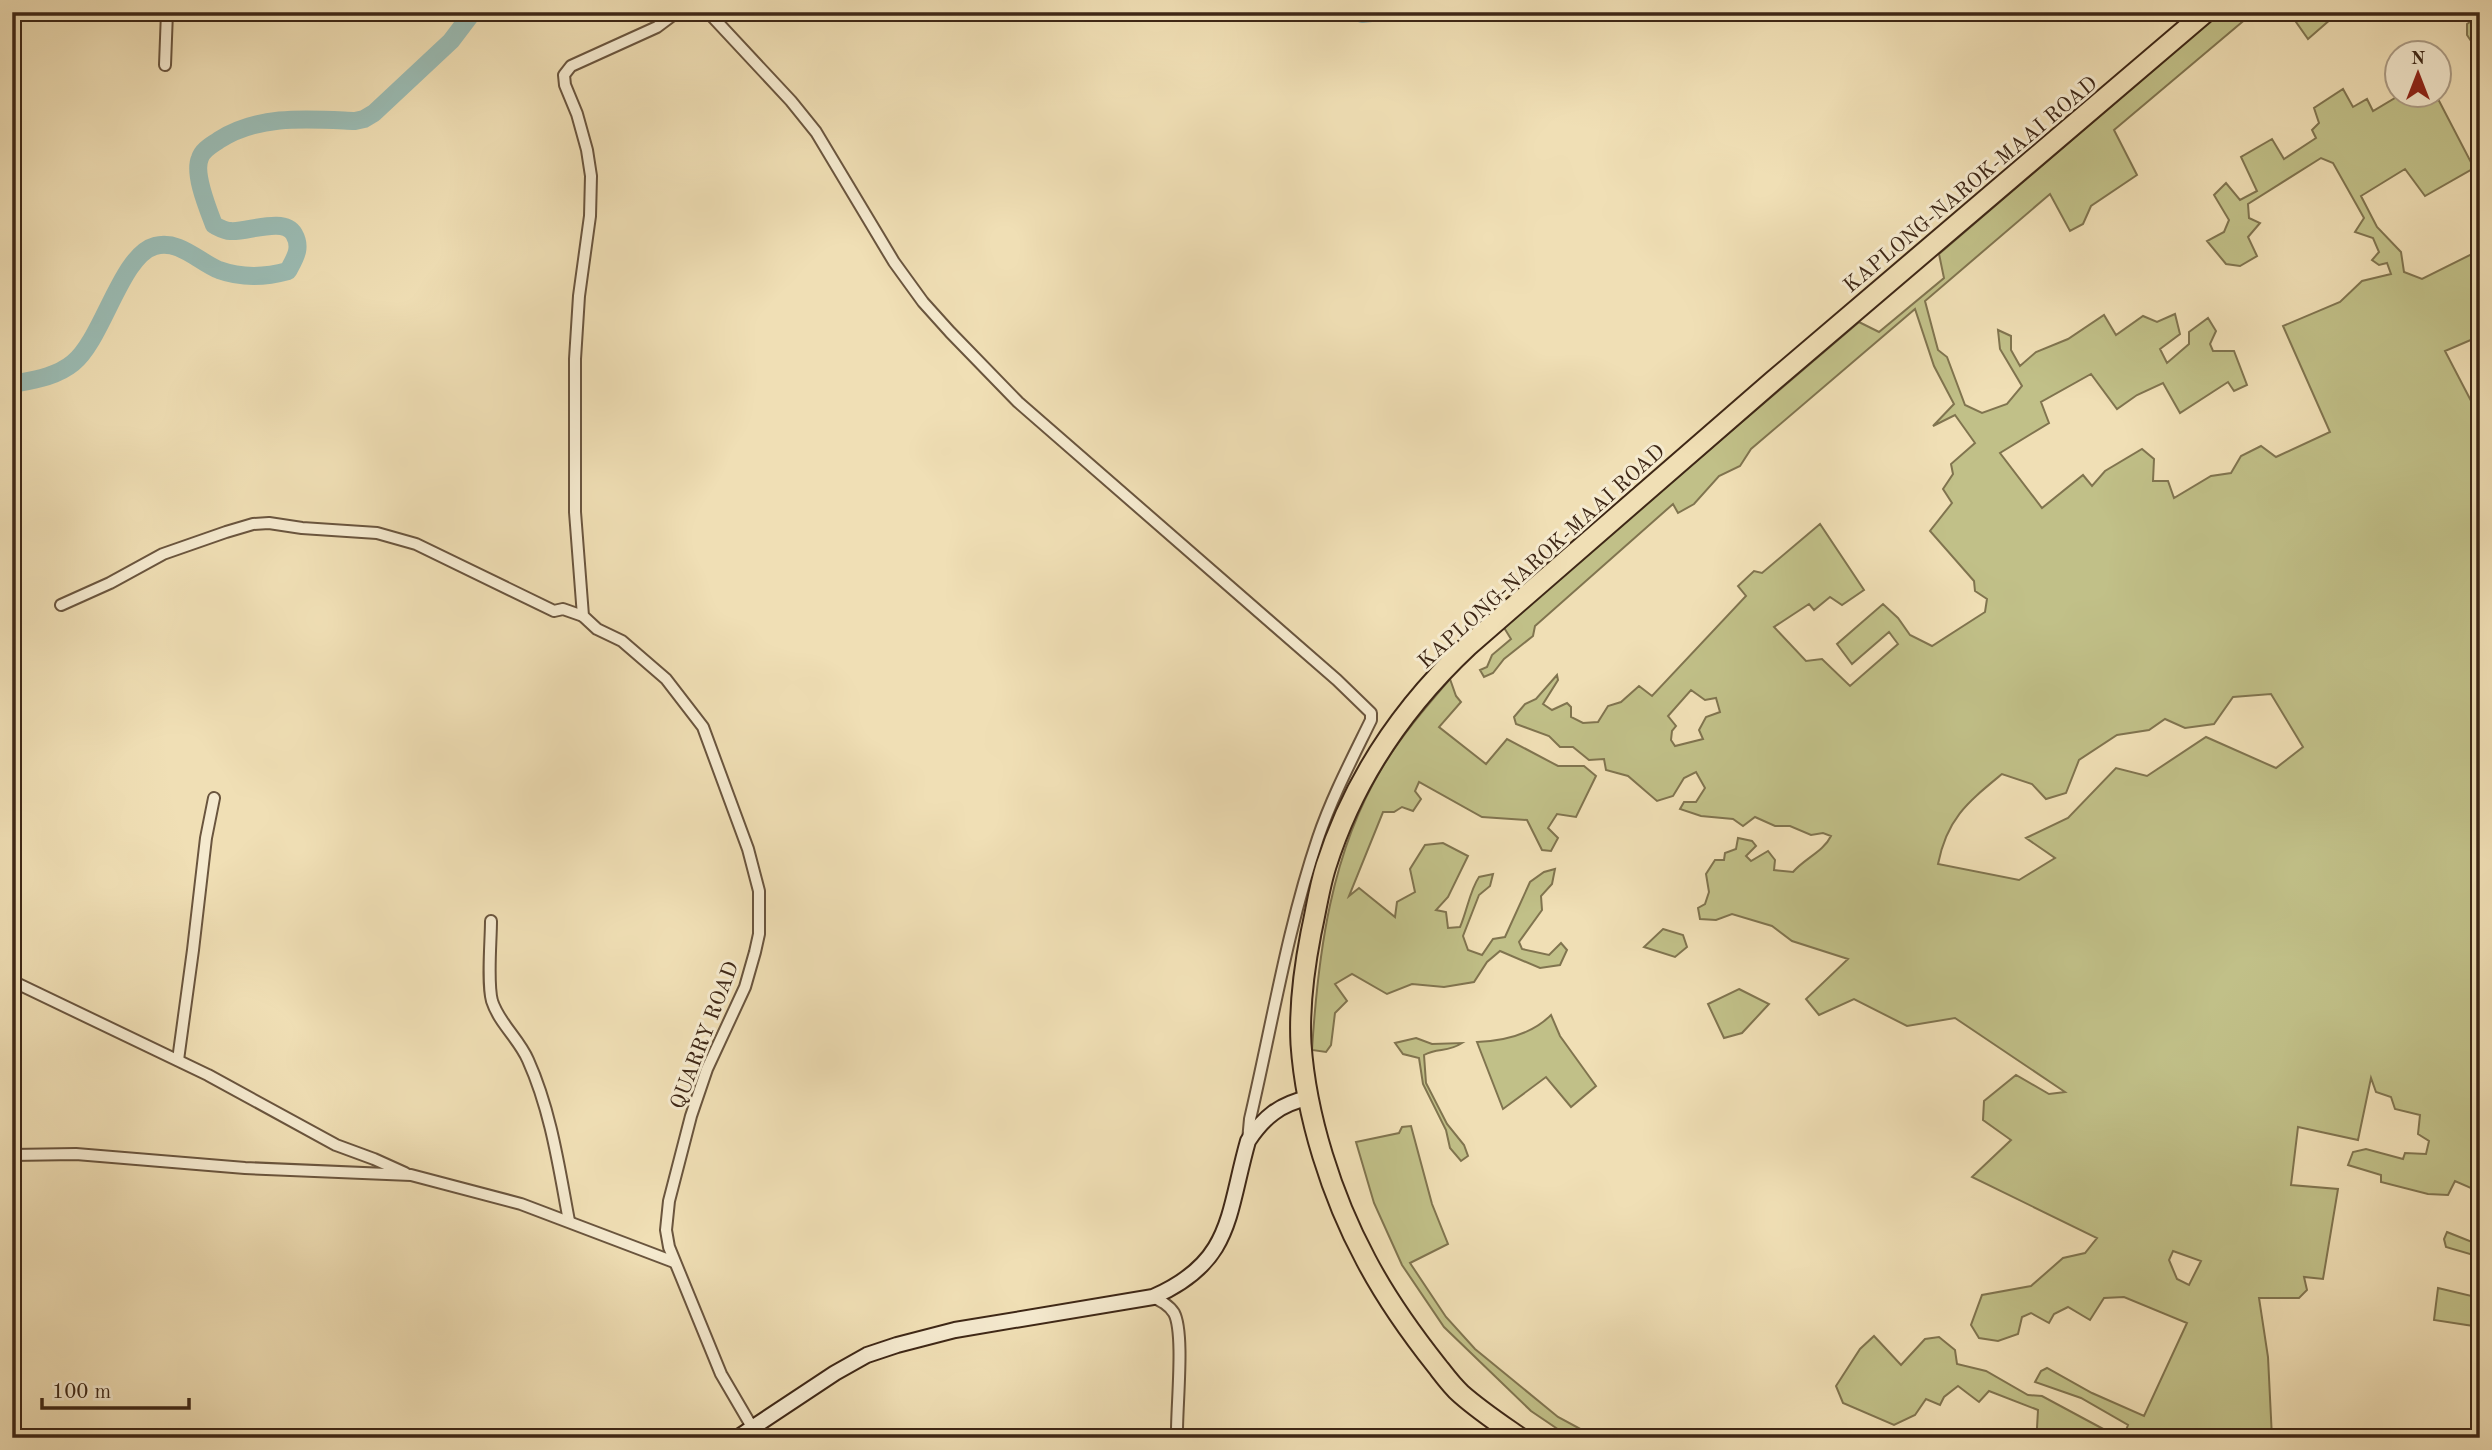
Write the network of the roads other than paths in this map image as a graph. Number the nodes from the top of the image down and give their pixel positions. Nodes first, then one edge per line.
1 (167, 12) edge
2 (677, 12) edge
3 (708, 12) edge
4 (2206, 12) edge
5 (165, 65) dead end
6 (61, 605) dead end
7 (583, 616) junction
8 (214, 797) dead end
9 (491, 921) dead end
10 (12, 981) edge
11 (178, 1060) junction
12 (1308, 1098) junction
13 (1248, 1141) junction
14 (12, 1156) edge
15 (411, 1175) junction
16 (569, 1221) junction
17 (674, 1262) junction
18 (1153, 1297) junction
19 (752, 1427) junction
20 (737, 1438) edge
21 (1177, 1438) edge
22 (1520, 1438) edge

1 - 5 street
2 - 7 street
3 - 13 street
4 - 12 highway, KAPLONG-NAROK-MAAI ROAD
6 - 7 street
7 - 17 street, QUARRY ROAD
8 - 11 street
9 - 16 street
10 - 11 street
11 - 15 street
12 - 13 main road
12 - 22 highway, KAPLONG-NAROK-MAAI ROAD
13 - 18 main road
14 - 15 street
15 - 16 street
16 - 17 street
17 - 19 street, QUARRY ROAD
18 - 19 main road
18 - 21 street
19 - 20 main road

